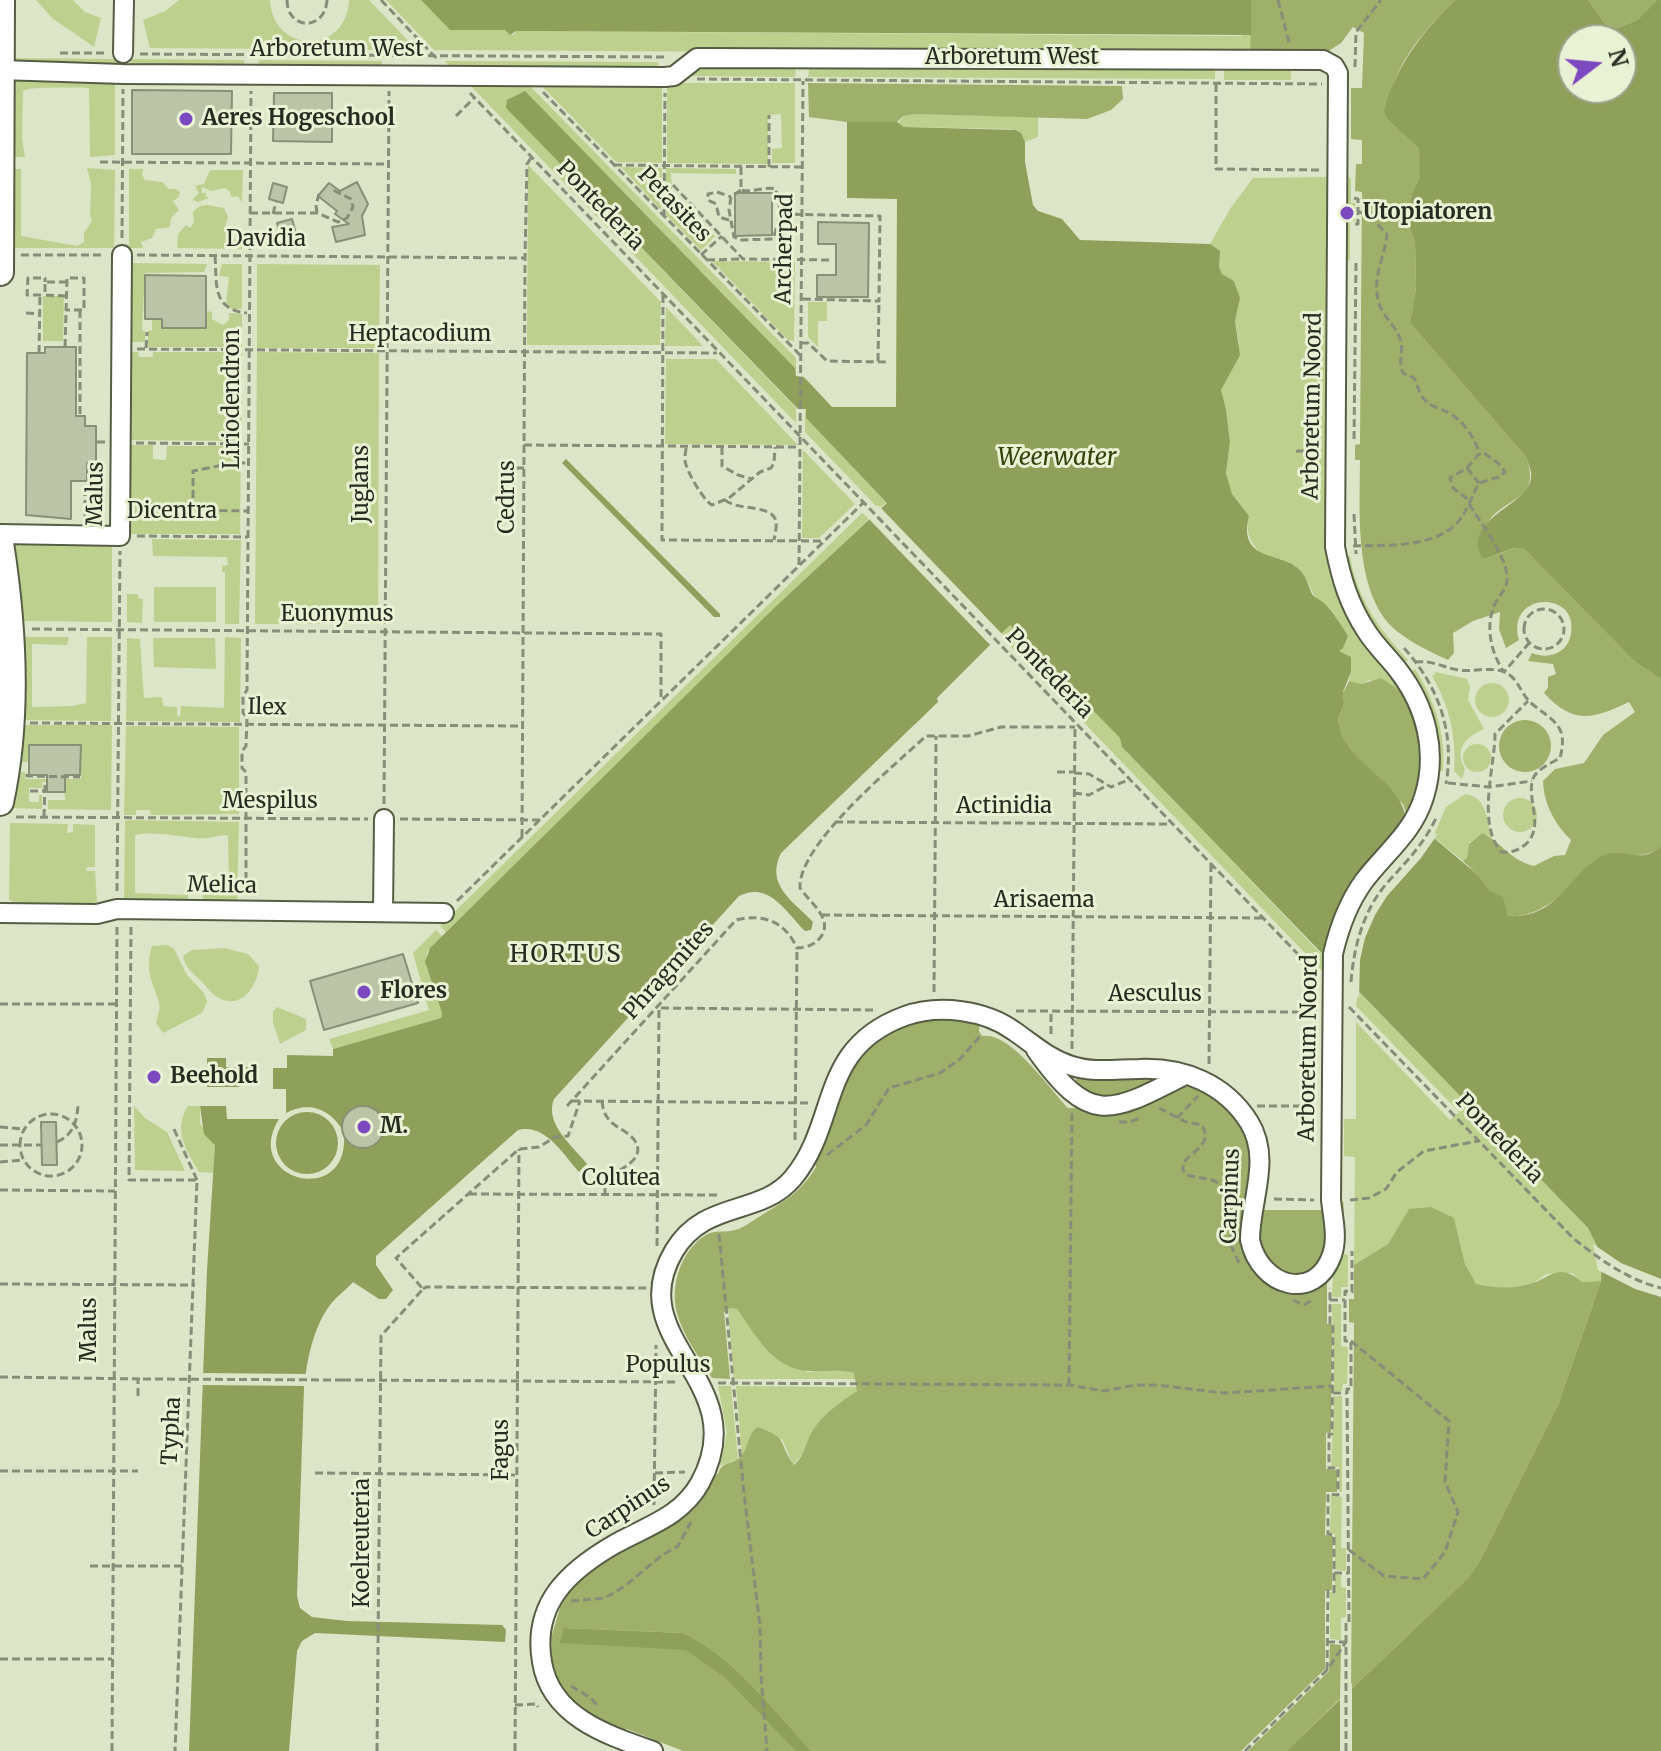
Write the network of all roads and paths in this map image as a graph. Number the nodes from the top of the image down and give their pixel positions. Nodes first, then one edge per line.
1 (1, 0) edge
2 (124, 0) edge
3 (287, 0) edge
4 (327, 0) edge
5 (381, 0) edge
6 (1381, 0) edge
7 (123, 53) joint
8 (434, 55) junction
9 (0, 56) edge
10 (665, 57) junction
11 (697, 58) junction
12 (803, 59) junction
13 (251, 64) junction
14 (389, 65) junction
15 (0, 70) edge
16 (452, 75) junction
17 (526, 75) junction
18 (670, 76) junction
19 (1340, 78) junction
20 (123, 80) dead end
21 (803, 81) junction
22 (1216, 84) junction
23 (474, 98) junction
24 (769, 115) dead end
25 (456, 116) dead end
26 (0, 131) edge
27 (531, 158) junction
28 (100, 162) dead end
29 (123, 162) junction
30 (251, 163) junction
31 (388, 164) junction
32 (614, 165) junction
33 (664, 165) junction
34 (741, 167) junction
35 (769, 167) junction
36 (802, 167) junction
37 (1339, 171) junction
38 (673, 185) dead end
39 (333, 190) dead end
40 (741, 190) junction
41 (319, 194) dead end
42 (354, 194) dead end
43 (731, 197) junction
44 (1354, 198) dead end
45 (351, 199) junction
46 (276, 202) dead end
47 (1358, 211) junction
48 (250, 213) junction
49 (317, 213) junction
50 (273, 214) junction
51 (781, 214) junction
52 (801, 214) junction
53 (664, 217) junction
54 (731, 220) junction
55 (340, 221) junction
56 (1354, 224) dead end
57 (343, 228) dead end
58 (722, 236) junction
59 (1355, 251) dead end
60 (122, 255) junction
61 (701, 255) junction
62 (215, 256) junction
63 (250, 256) junction
64 (387, 257) junction
65 (525, 258) junction
66 (743, 259) junction
67 (801, 259) junction
68 (705, 260) junction
69 (830, 260) dead end
70 (5, 263) edge
71 (45, 282) junction
72 (67, 282) junction
73 (43, 295) junction
74 (663, 295) junction
75 (66, 296) junction
76 (801, 299) junction
77 (879, 301) junction
78 (66, 310) junction
79 (80, 310) junction
80 (26, 313) dead end
81 (249, 313) junction
82 (40, 314) junction
83 (147, 332) dead end
84 (800, 343) junction
85 (65, 347) dead end
86 (121, 349) junction
87 (146, 349) junction
88 (249, 350) junction
89 (387, 351) junction
90 (525, 352) junction
91 (39, 353) dead end
92 (663, 353) junction
93 (718, 353) junction
94 (800, 355) junction
95 (878, 362) junction
96 (886, 362) dead end
97 (80, 416) dead end
98 (801, 439) junction
99 (97, 442) dead end
100 (121, 443) junction
101 (249, 444) junction
102 (524, 445) junction
103 (662, 446) junction
104 (686, 446) junction
105 (722, 447) junction
106 (775, 447) junction
107 (800, 447) junction
108 (1352, 451) dead end
109 (1480, 454) junction
110 (249, 463) junction
111 (504, 468) dead end
112 (524, 468) junction
113 (1467, 468) junction
114 (752, 479) junction
115 (1479, 483) junction
116 (85, 486) dead end
117 (725, 500) junction
118 (120, 502) junction
119 (1469, 502) junction
120 (865, 505) junction
121 (1354, 509) dead end
122 (193, 510) junction
123 (248, 511) junction
124 (0, 534) edge
125 (85, 536) junction
126 (120, 536) junction
127 (248, 537) junction
128 (774, 540) junction
129 (800, 541) junction
130 (824, 541) junction
131 (0, 543) edge
132 (1355, 546) junction
133 (1335, 547) junction
134 (1356, 563) dead end
135 (799, 565) junction
136 (30, 629) dead end
137 (118, 630) junction
138 (247, 631) junction
139 (385, 632) junction
140 (523, 632) junction
141 (1530, 642) junction
142 (1402, 645) dead end
143 (1416, 661) junction
144 (1504, 672) junction
145 (1401, 673) junction
146 (661, 701) junction
147 (1528, 701) junction
148 (29, 723) dead end
149 (119, 723) junction
150 (246, 724) junction
151 (384, 725) junction
152 (522, 726) junction
153 (1075, 727) dead end
154 (936, 736) junction
155 (27, 767) dead end
156 (1057, 772) dead end
157 (80, 777) dead end
158 (1129, 780) junction
159 (1532, 781) junction
160 (1447, 782) junction
161 (45, 785) dead end
162 (1106, 786) junction
163 (1489, 787) junction
164 (30, 791) dead end
165 (45, 791) junction
166 (1074, 793) dead end
167 (1443, 795) dead end
168 (3, 809) edge
169 (1437, 816) dead end
170 (44, 817) junction
171 (118, 817) junction
172 (246, 818) junction
173 (384, 819) junction
174 (522, 820) junction
175 (540, 820) junction
176 (835, 822) junction
177 (936, 822) junction
178 (1172, 824) junction
179 (522, 838) junction
180 (1211, 864) junction
181 (117, 909) junction
182 (245, 911) junction
183 (383, 912) junction
184 (0, 913) edge
185 (444, 913) joint
186 (822, 915) junction
187 (935, 916) junction
188 (1211, 918) junction
189 (1265, 918) junction
190 (797, 948) junction
191 (1351, 983) dead end
192 (1332, 984) junction
193 (0, 1004) edge
194 (117, 1004) junction
195 (659, 1008) junction
196 (796, 1008) junction
197 (1341, 1010) junction
198 (934, 1011) junction
199 (1051, 1011) junction
200 (1210, 1012) junction
201 (978, 1015) junction
202 (907, 1016) junction
203 (1350, 1022) dead end
204 (988, 1033) dead end
205 (1051, 1034) dead end
206 (1034, 1048) junction
207 (1185, 1075) junction
208 (1209, 1083) junction
209 (572, 1101) junction
210 (580, 1101) junction
211 (602, 1101) junction
212 (796, 1102) junction
213 (827, 1104) junction
214 (78, 1105) dead end
215 (1072, 1105) dead end
216 (567, 1106) dead end
217 (1237, 1106) junction
218 (1331, 1106) junction
219 (1078, 1114) dead end
220 (1177, 1118) junction
221 (1117, 1121) dead end
222 (75, 1125) junction
223 (0, 1127) edge
224 (24, 1129) junction
225 (174, 1129) dead end
226 (1256, 1136) junction
227 (1479, 1141) junction
228 (57, 1142) dead end
229 (20, 1144) junction
230 (0, 1145) edge
231 (41, 1145) dead end
232 (519, 1149) junction
233 (826, 1156) dead end
234 (24, 1160) junction
235 (0, 1162) edge
236 (795, 1176) junction
237 (197, 1180) junction
238 (1226, 1184) junction
239 (0, 1190) edge
240 (115, 1191) junction
241 (469, 1194) junction
242 (519, 1194) junction
243 (605, 1195) junction
244 (728, 1195) dead end
245 (1249, 1200) junction
246 (1340, 1200) junction
247 (1349, 1212) dead end
248 (1232, 1229) dead end
249 (728, 1230) dead end
250 (1349, 1249) dead end
251 (1330, 1259) junction
252 (1243, 1269) dead end
253 (1317, 1277) junction
254 (0, 1284) edge
255 (115, 1285) junction
256 (195, 1285) junction
257 (519, 1288) junction
258 (662, 1288) junction
259 (1661, 1288) edge
260 (423, 1289) junction
261 (1284, 1295) dead end
262 (1330, 1300) junction
263 (1345, 1300) junction
264 (1351, 1341) junction
265 (0, 1377) edge
266 (114, 1378) junction
267 (140, 1379) junction
268 (380, 1380) junction
269 (518, 1381) junction
270 (732, 1383) junction
271 (710, 1386) junction
272 (1333, 1386) junction
273 (1333, 1393) junction
274 (1347, 1393) junction
275 (138, 1396) dead end
276 (0, 1471) edge
277 (138, 1471) dead end
278 (113, 1472) junction
279 (705, 1472) junction
280 (315, 1473) dead end
281 (655, 1473) dead end
282 (380, 1474) junction
283 (518, 1475) junction
284 (1338, 1495) junction
285 (1347, 1495) junction
286 (696, 1517) dead end
287 (1349, 1550) junction
288 (90, 1566) dead end
289 (113, 1566) junction
290 (182, 1566) junction
291 (1334, 1573) junction
292 (1349, 1573) junction
293 (564, 1603) dead end
294 (1327, 1642) junction
295 (1346, 1642) junction
296 (0, 1659) edge
297 (112, 1659) junction
298 (1327, 1670) junction
299 (567, 1684) dead end
300 (515, 1705) junction
301 (538, 1707) dead end
302 (601, 1711) dead end
303 (112, 1751) edge
304 (175, 1751) edge
305 (377, 1751) edge
306 (515, 1751) edge
307 (653, 1751) edge
308 (767, 1751) edge
309 (1245, 1751) edge
310 (1346, 1751) edge

1 - 9 street
2 - 7 street
3 - 4 path
5 - 8 path, Pontederia
6 - 19 path
7 - 13 path, Arboretum West
8 - 10 path, Arboretum West
8 - 14 path, Arboretum West
8 - 16 path, Pontederia
9 - 15 street
10 - 11 path, Arboretum West
10 - 18 path
11 - 12 street, Arboretum West
11 - 18 street
12 - 19 street, Arboretum West
12 - 21 path, Archerpad
13 - 14 street, Arboretum West
13 - 14 path, Arboretum West
13 - 15 street, Arboretum West
13 - 30 path, Liriodendron
14 - 16 street, Arboretum West
14 - 31 path, Juglans
15 - 26 street
16 - 17 street, Arboretum West
16 - 23 path, Pontederia
17 - 18 street, Arboretum West
17 - 32 path, Petasites
18 - 21 path, Arboretum West
18 - 33 path
19 - 22 path, Arboretum West
19 - 37 street, Arboretum Noord
20 - 29 path
21 - 22 path, Arboretum West
21 - 36 path, Archerpad
22 - 37 path
23 - 25 path
23 - 27 path, Pontederia
24 - 35 path
26 - 70 street
27 - 65 path, Cedrus
27 - 74 path, Pontederia
28 - 29 path
29 - 30 path
29 - 60 path
30 - 31 path
30 - 48 path, Liriodendron
31 - 64 path, Juglans
32 - 33 path
32 - 53 path, Petasites
33 - 34 path
33 - 53 path
34 - 35 path
34 - 40 path
35 - 36 path
36 - 52 path, Archerpad
37 - 133 street, Arboretum Noord
38 - 58 path
39 - 45 path
40 - 43 path
40 - 51 path
41 - 49 path
42 - 45 path
43 - 54 path
43 - 54 path
44 - 47 path
45 - 55 path
46 - 50 path
47 - 56 path
47 - 109 path
48 - 50 path
48 - 63 path, Liriodendron
49 - 50 path
49 - 55 path
51 - 52 path
51 - 54 path
52 - 67 path, Archerpad
52 - 77 path
53 - 61 path, Petasites
55 - 57 path
58 - 61 path
58 - 66 path
59 - 108 path, Arboretum Noord
60 - 62 path, Davidia
60 - 70 path, Davidia
60 - 86 street, Malus
61 - 68 path, Petasites
62 - 63 path, Davidia
62 - 81 path
63 - 64 path, Davidia
63 - 81 path, Liriodendron
64 - 65 path, Davidia
64 - 89 path, Juglans
65 - 90 path, Cedrus
66 - 67 path
66 - 68 path
67 - 69 path
67 - 76 path, Archerpad
68 - 94 path, Petasites
71 - 72 path
71 - 73 path
71 - 73 path
72 - 75 path
72 - 79 path
73 - 75 path
73 - 82 path
74 - 92 path
74 - 93 path, Pontederia
75 - 78 path
76 - 77 path
76 - 84 path, Archerpad
77 - 95 path
78 - 79 path
78 - 85 path
79 - 97 path
80 - 82 path
81 - 88 path, Liriodendron
82 - 91 path
83 - 87 path
84 - 94 path, Archerpad
84 - 95 path
86 - 87 path, Heptacodium
86 - 100 street, Malus
87 - 88 path, Heptacodium
88 - 89 path, Heptacodium
88 - 101 path, Liriodendron
89 - 90 path, Heptacodium
89 - 139 path, Juglans
90 - 92 path, Heptacodium
90 - 102 path, Cedrus
92 - 93 path, Heptacodium
92 - 103 path
93 - 98 path, Pontederia
94 - 98 path, Archerpad
95 - 96 path
98 - 107 path, Archerpad
98 - 120 path, Pontederia
99 - 100 path
100 - 101 path
100 - 118 street, Malus
101 - 110 path, Liriodendron
102 - 103 path
102 - 112 path, Cedrus
103 - 104 path
103 - 128 path
104 - 105 path
104 - 117 path
105 - 106 path
105 - 114 path
106 - 107 path
106 - 114 path
107 - 129 path, Archerpad
109 - 113 path
109 - 115 path
110 - 122 path
110 - 123 path, Liriodendron
111 - 112 path
112 - 140 path, Cedrus
113 - 115 path
113 - 119 path
114 - 117 path
115 - 119 path
116 - 125 path
117 - 128 path
118 - 122 path
118 - 126 street, Malus
119 - 132 path
119 - 144 path
120 - 130 path
120 - 158 path, Pontederia
121 - 132 path, Arboretum Noord
122 - 123 path
123 - 127 path, Liriodendron
124 - 125 street, Dicentra
125 - 126 street, Dicentra
126 - 127 path, Dicentra
126 - 137 path, Malus
127 - 138 path, Liriodendron
128 - 129 path
129 - 130 path
129 - 135 path, Archerpad
130 - 135 path
131 - 168 street
132 - 133 path
132 - 134 path, Arboretum Noord
133 - 145 street, Arboretum Noord
135 - 146 path
136 - 137 path, Euonymus
137 - 138 path, Euonymus
137 - 149 path, Malus
138 - 139 path, Euonymus
138 - 150 path, Liriodendron
139 - 140 path, Euonymus
139 - 151 path, Juglans
140 - 146 path, Euonymus
140 - 152 path, Cedrus
141 - 141 path
141 - 144 path
142 - 143 path
143 - 144 path
143 - 145 path
143 - 160 path
144 - 147 path
145 - 192 street, Arboretum Noord
146 - 175 path
147 - 159 path
147 - 163 path
148 - 149 path, Ilex
149 - 150 path, Ilex
149 - 171 path, Malus
150 - 151 path, Ilex
150 - 172 path, Liriodendron
151 - 152 path, Ilex
151 - 173 path, Juglans
152 - 174 path, Cedrus
153 - 154 path
154 - 176 path
154 - 177 path
155 - 157 path
156 - 162 path
158 - 162 path
158 - 178 path, Pontederia
159 - 163 path
159 - 163 path
160 - 163 path
160 - 167 path
161 - 165 path
162 - 166 path
164 - 165 path
165 - 170 path
168 - 170 path, Mespilus
169 - 191 path, Arboretum Noord
170 - 171 path, Mespilus
171 - 172 path, Mespilus
171 - 181 path, Malus
172 - 173 path, Mespilus
172 - 182 path, Liriodendron
173 - 174 path, Mespilus
173 - 183 street
174 - 175 path, Mespilus
174 - 179 path, Cedrus
175 - 179 path
176 - 177 path, Actinidia
176 - 186 path
177 - 178 path, Actinidia
177 - 187 path
178 - 180 path, Pontederia
179 - 185 path
180 - 188 path
180 - 189 path, Pontederia
181 - 182 street, Melica
181 - 184 street, Melica
181 - 194 path, Malus
181 - 237 path, Malus
182 - 183 street, Melica
183 - 185 street, Melica
186 - 187 path, Arisaema
186 - 190 path
187 - 188 path, Arisaema
187 - 198 path
188 - 189 path, Arisaema
188 - 200 path
189 - 192 path, Pontederia
190 - 195 path, Phragmites
190 - 196 path
192 - 197 street, Arboretum Noord
192 - 197 path, Pontederia
193 - 194 path
194 - 240 path, Malus
195 - 196 path
195 - 209 path, Phragmites
196 - 202 path
196 - 212 path
197 - 200 path, Aesculus
197 - 203 path, Arboretum Noord
197 - 218 street, Arboretum Noord
197 - 227 path, Pontederia
198 - 201 street, Carpinus
198 - 202 street, Carpinus
199 - 200 path, Aesculus
199 - 201 path, Aesculus
199 - 205 path
200 - 208 path
201 - 206 street, Carpinus
202 - 213 street, Carpinus
204 - 233 path
206 - 207 street, Carpinus
206 - 207 street, Carpinus
207 - 208 street, Carpinus
208 - 217 street, Carpinus
208 - 220 path
209 - 210 path
209 - 216 path, Phragmites
210 - 211 path
210 - 232 path
211 - 212 path
211 - 243 path
212 - 213 path
212 - 236 path
213 - 236 street, Carpinus
214 - 222 path
215 - 219 path
217 - 218 path
217 - 226 street, Carpinus
218 - 246 street, Arboretum Noord
220 - 221 path
220 - 238 path
222 - 224 path
222 - 228 path
222 - 234 path
223 - 224 path
224 - 229 path
225 - 237 path
226 - 238 path
226 - 245 street, Carpinus
227 - 246 path
227 - 259 path, Pontederia
229 - 230 path
229 - 231 path
229 - 234 path
232 - 241 path
232 - 242 path, Fagus
234 - 235 path
236 - 258 street, Carpinus
237 - 256 path, Typha
238 - 245 path
239 - 240 path
240 - 255 path, Malus
241 - 242 path, Colutea
241 - 260 path
242 - 243 path, Colutea
242 - 257 path, Fagus
243 - 244 path, Colutea
245 - 246 path
245 - 253 street, Carpinus
246 - 247 path
246 - 251 street, Arboretum Noord
248 - 252 path
249 - 270 path
250 - 263 path
251 - 253 street
251 - 262 path
253 - 261 path
254 - 255 path
255 - 256 path
255 - 266 path, Malus
256 - 290 path, Typha
257 - 258 path
257 - 260 path
257 - 269 path, Fagus
258 - 271 street, Carpinus
260 - 268 path, Koelreuteria
262 - 263 path
262 - 272 path
263 - 264 path
264 - 274 path
264 - 287 path
265 - 266 path, Populus
266 - 267 path, Populus
266 - 278 path, Malus
267 - 268 path, Populus, bridge
267 - 275 path
268 - 269 path, Populus
268 - 282 path, Koelreuteria
269 - 271 path, Populus
269 - 283 path, Fagus
270 - 271 path, Populus
270 - 272 path, Populus
270 - 308 path
271 - 279 street, Carpinus
272 - 273 path
273 - 274 path
273 - 284 path
274 - 285 path
276 - 278 path
277 - 278 path
278 - 289 path, Malus
279 - 281 path
279 - 307 street, Carpinus
280 - 282 path
282 - 283 path
282 - 305 path, Koelreuteria
283 - 300 path, Fagus
284 - 285 path
284 - 291 path
285 - 287 path
286 - 293 path
287 - 292 path
288 - 289 path
289 - 290 path
289 - 297 path, Malus
290 - 304 path, Typha
291 - 292 path
291 - 294 path
292 - 295 path
294 - 295 path
294 - 298 path
295 - 298 path
295 - 310 path
296 - 297 path
297 - 303 path, Malus
298 - 309 path
299 - 302 path
300 - 301 path
300 - 306 path, Fagus

